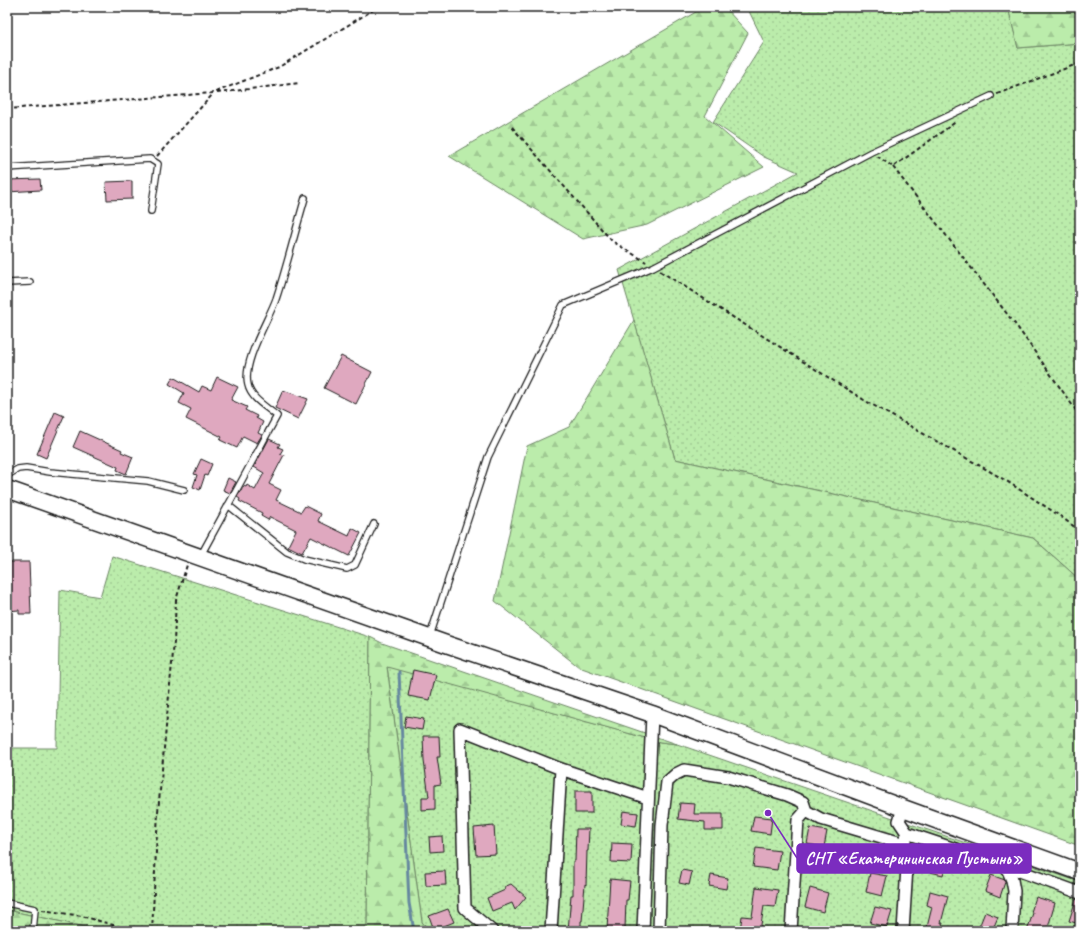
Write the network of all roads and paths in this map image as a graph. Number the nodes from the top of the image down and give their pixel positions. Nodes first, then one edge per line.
1 (378, 7) edge
2 (1080, 63) edge
3 (299, 83) dead end
4 (213, 94) junction
5 (991, 96) joint
6 (7, 109) edge
7 (961, 118) dead end
8 (512, 127) dead end
9 (871, 152) junction
10 (153, 160) junction
11 (893, 167) junction
12 (7, 168) edge
13 (305, 198) dead end
14 (151, 211) dead end
15 (653, 267) junction
16 (30, 282) dead end
17 (7, 283) edge
18 (1080, 416) edge
19 (7, 477) edge
20 (7, 489) edge
21 (184, 490) dead end
22 (228, 505) junction
23 (374, 524) dead end
24 (1080, 532) edge
25 (195, 556) junction
26 (429, 638) junction
27 (652, 714) junction
28 (561, 769) junction
29 (648, 798) junction
30 (903, 808) junction
31 (806, 811) junction
32 (906, 839) junction
33 (1006, 866) junction
34 (1080, 872) edge
35 (1080, 893) edge
36 (7, 903) edge
37 (35, 909) junction
38 (33, 931) edge
39 (134, 931) edge
40 (152, 931) edge
41 (492, 931) edge
42 (550, 931) edge
43 (643, 931) edge
44 (659, 931) edge
45 (791, 931) edge
46 (903, 931) edge
47 (1012, 931) edge

1 - 4 path
2 - 5 path
3 - 4 path
4 - 6 path
4 - 10 path
5 - 9 lane
7 - 11 path
8 - 15 path
9 - 11 path
9 - 15 lane
10 - 12 lane
10 - 14 lane
11 - 18 path
13 - 22 lane
15 - 24 path
15 - 26 lane
16 - 17 lane
19 - 21 lane
20 - 25 main road
22 - 23 lane
22 - 25 lane
25 - 26 main road
25 - 40 path
26 - 27 main road
27 - 29 street
27 - 30 main road
28 - 29 street
28 - 41 street
28 - 42 street
29 - 43 street
30 - 32 street
30 - 34 main road
31 - 32 street
31 - 44 street
31 - 45 street
32 - 33 street
32 - 46 street
33 - 35 street
33 - 47 street
36 - 37 lane
37 - 38 lane
37 - 39 path

